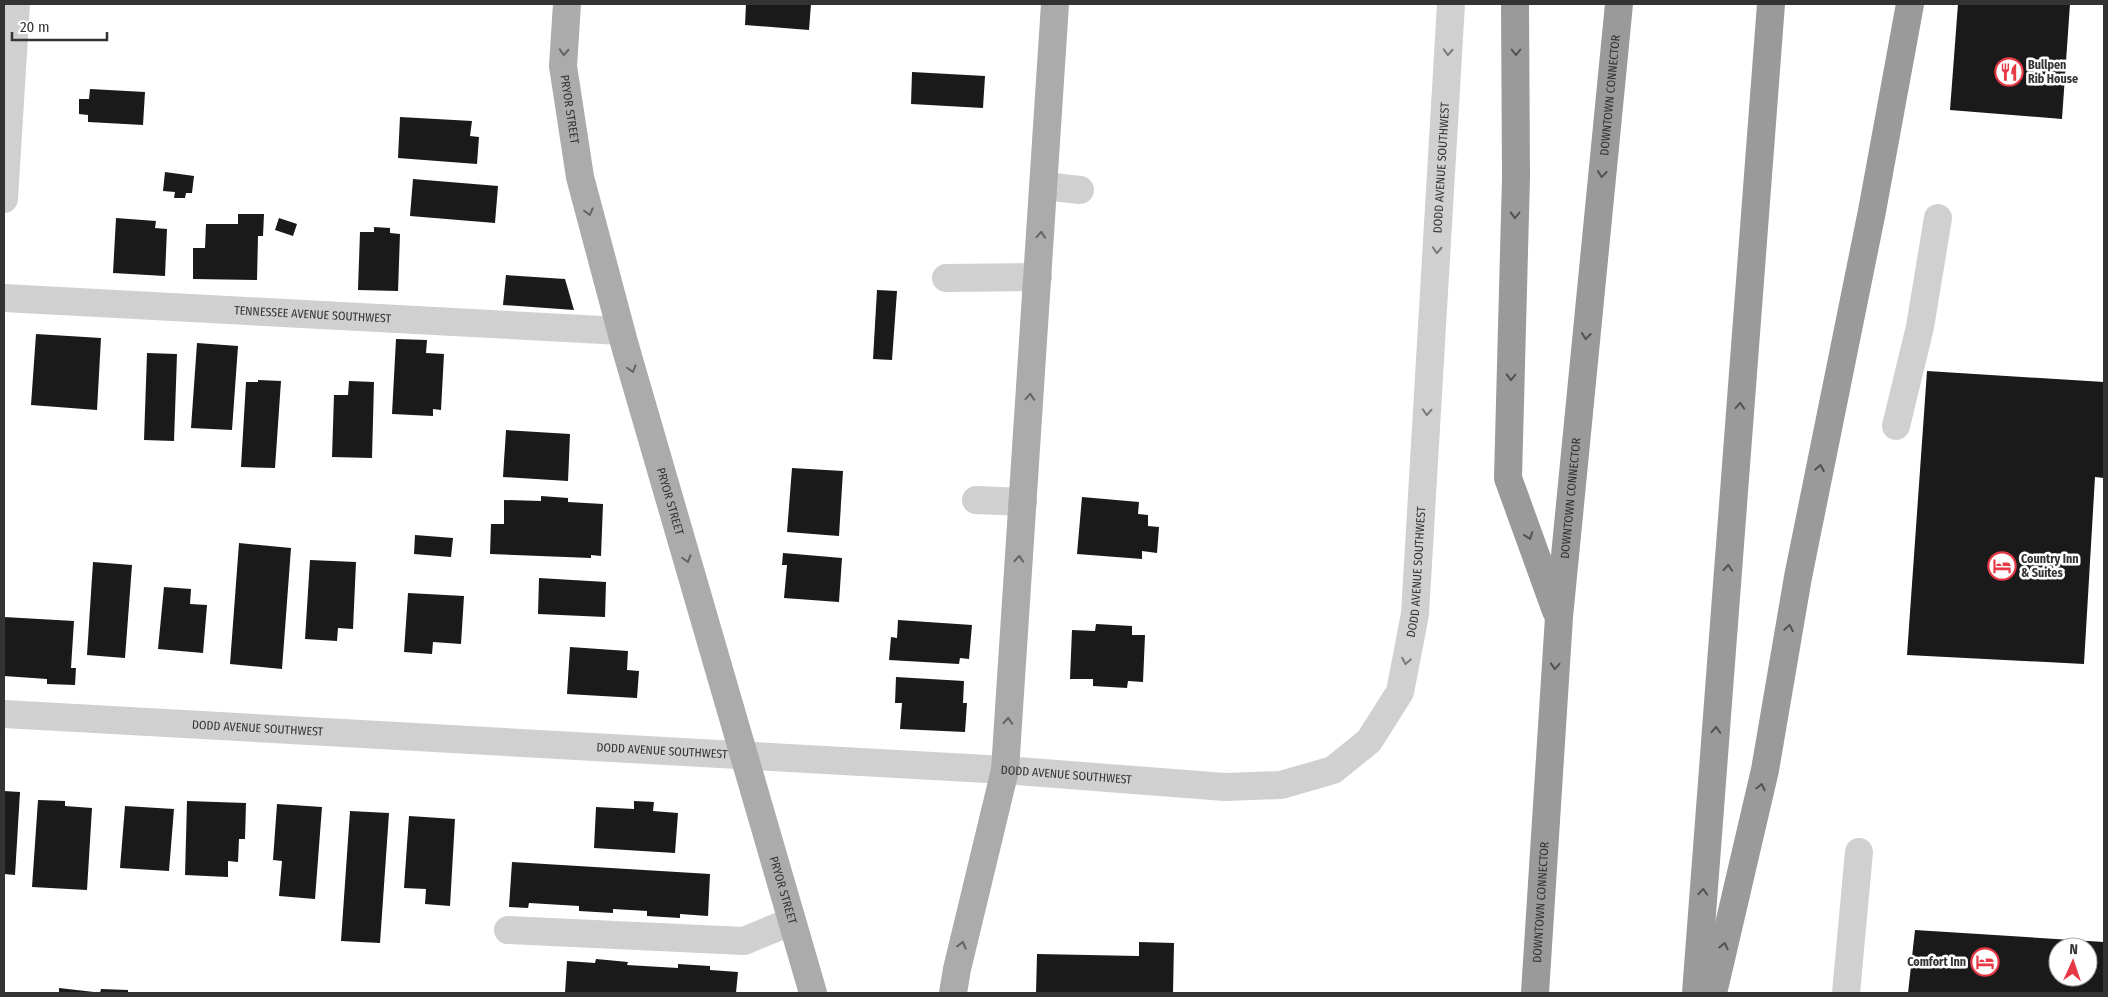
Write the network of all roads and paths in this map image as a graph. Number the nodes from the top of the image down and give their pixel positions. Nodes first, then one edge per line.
1 (16, 4) edge
2 (566, 4) edge
3 (1055, 4) edge
4 (1451, 4) edge
5 (1515, 4) edge
6 (1619, 4) edge
7 (1771, 4) edge
8 (1910, 4) edge
9 (8, 53) edge
10 (1044, 186) junction
11 (1080, 190) dead end
12 (4, 199) edge
13 (1938, 218) dead end
14 (946, 278) dead end
15 (1038, 278) junction
16 (4, 298) edge
17 (621, 331) junction
18 (1896, 426) dead end
19 (976, 500) dead end
20 (1023, 502) junction
21 (1558, 617) junction
22 (4, 714) edge
23 (744, 755) junction
24 (1005, 770) junction
25 (1859, 852) dead end
26 (792, 921) junction
27 (508, 930) dead end
28 (813, 993) edge
29 (953, 993) edge
30 (1535, 993) edge
31 (1696, 993) edge
32 (1713, 993) edge
33 (1846, 993) edge

1 - 9 street
2 -> 17 main road, PRYOR STREET
3 - 10 main road
4 -> 24 street, DODD AVENUE SOUTHWEST
5 -> 21 highway
6 -> 21 highway, DOWNTOWN CONNECTOR
31 -> 7 highway
32 -> 8 highway
9 - 12 street
10 - 11 street
15 -> 10 main road
13 - 18 street
14 - 15 street
20 -> 15 main road
16 - 17 street, TENNESSEE AVENUE SOUTHWEST
17 -> 23 main road, PRYOR STREET
19 - 20 street
24 -> 20 main road
21 -> 30 highway, DOWNTOWN CONNECTOR
22 - 23 street, DODD AVENUE SOUTHWEST
23 - 24 street, DODD AVENUE SOUTHWEST
23 - 26 main road, PRYOR STREET
29 -> 24 main road
25 - 33 street
26 - 27 street
26 - 28 main road, PRYOR STREET

